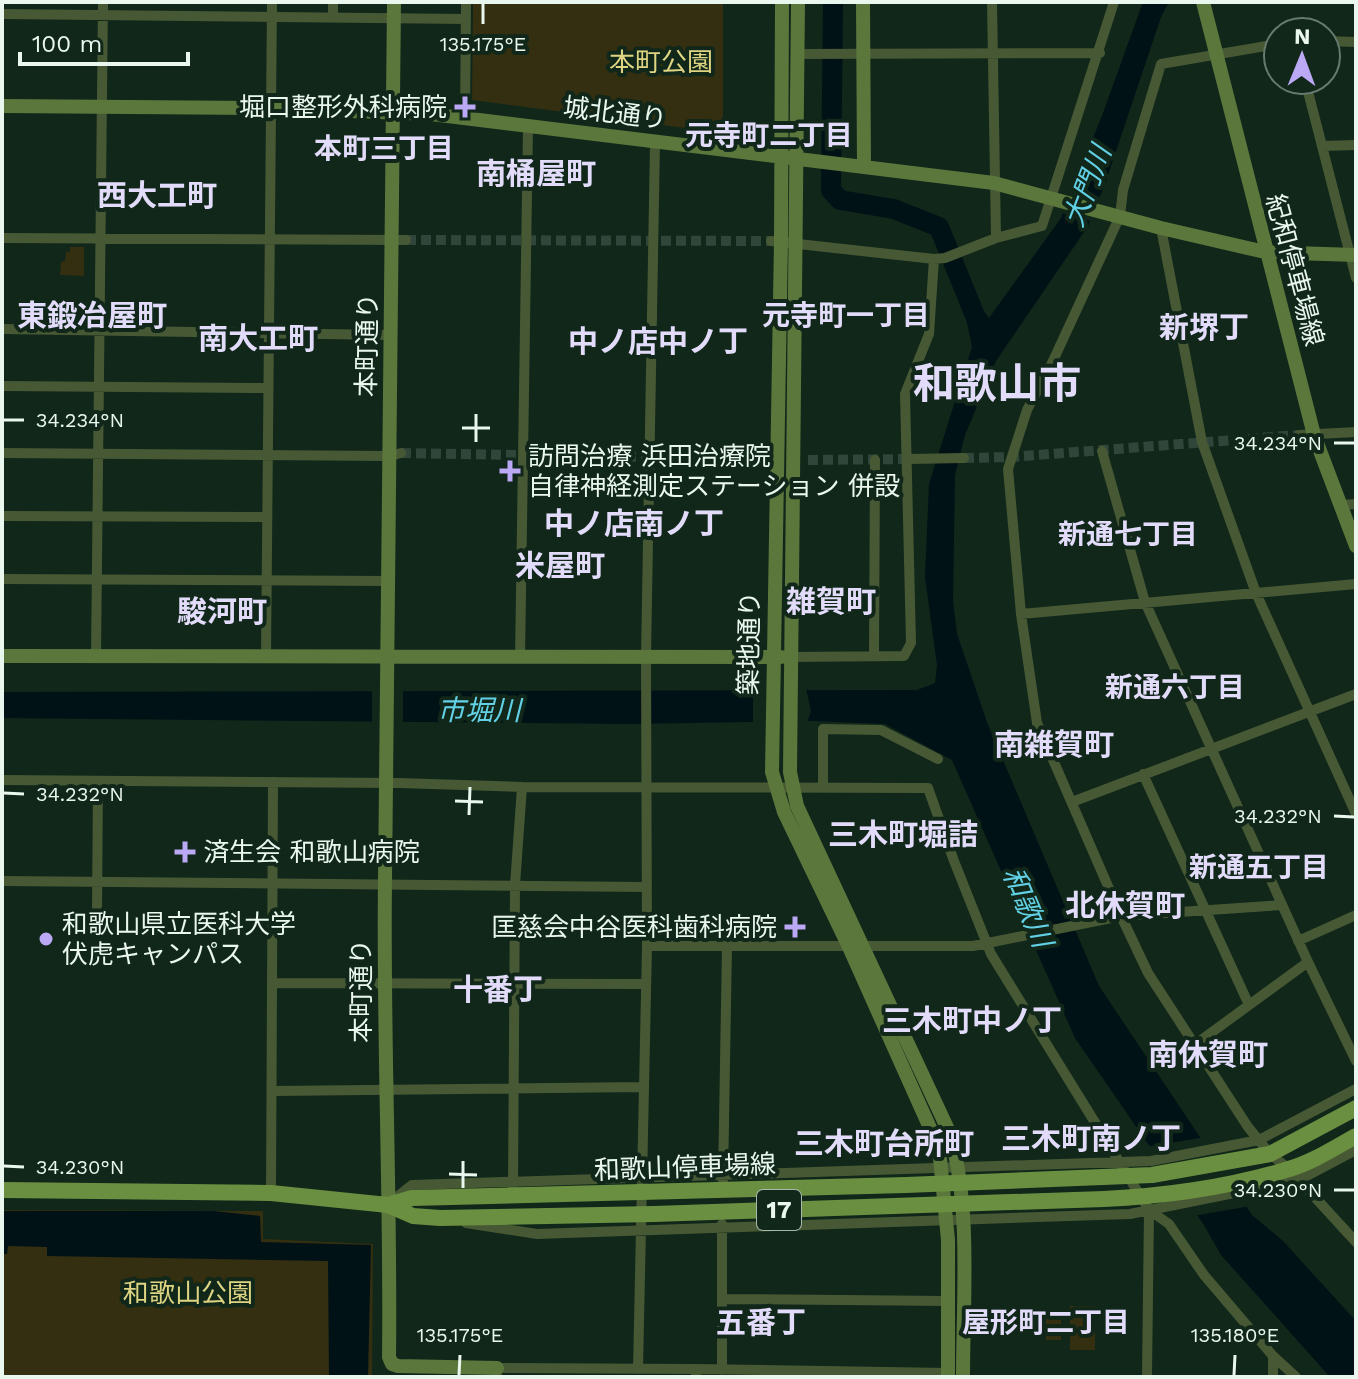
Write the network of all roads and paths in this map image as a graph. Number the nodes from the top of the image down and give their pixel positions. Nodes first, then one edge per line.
1 (103, 2) edge
2 (272, 2) edge
3 (333, 2) edge
4 (394, 2) edge
5 (466, 2) edge
6 (782, 2) edge
7 (798, 2) edge
8 (863, 2) edge
9 (992, 2) edge
10 (1114, 2) edge
11 (1203, 2) edge
12 (2, 14) edge
13 (102, 15) junction
14 (271, 18) junction
15 (333, 18) junction
16 (394, 18) junction
17 (466, 19) junction
18 (1262, 47) edge
19 (992, 53) junction
20 (1100, 53) junction
21 (798, 54) junction
22 (863, 54) junction
23 (1216, 54) junction
24 (1309, 96) edge
25 (2, 106) edge
26 (101, 107) junction
27 (271, 108) junction
28 (394, 111) junction
29 (465, 118) junction
30 (528, 126) junction
31 (655, 142) junction
32 (1356, 145) edge
33 (1322, 146) junction
34 (781, 156) junction
35 (797, 158) junction
36 (864, 166) junction
37 (994, 183) junction
38 (1059, 199) junction
39 (1113, 214) junction
40 (1161, 228) junction
41 (2, 238) edge
42 (996, 238) junction
43 (99, 239) junction
44 (399, 240) junction
45 (270, 241) junction
46 (783, 242) junction
47 (1265, 252) junction
48 (1353, 255) edge
49 (940, 259) junction
50 (1356, 278) edge
51 (2, 329) edge
52 (98, 330) junction
53 (268, 332) junction
54 (391, 335) junction
55 (2, 386) edge
56 (97, 387) junction
57 (268, 388) junction
58 (1356, 432) edge
59 (1306, 435) junction
60 (1102, 451) dead end
61 (2, 453) edge
62 (395, 454) junction
63 (98, 455) junction
64 (267, 455) junction
65 (964, 458) tunnel mouth
66 (908, 459) junction
67 (875, 460) dead end
68 (1356, 504) edge
69 (1340, 505) junction
70 (2, 516) edge
71 (97, 516) junction
72 (267, 517) junction
73 (1356, 546) edge
74 (2, 579) edge
75 (96, 580) junction
76 (266, 580) junction
77 (388, 581) junction
78 (1356, 584) edge
79 (1256, 593) junction
80 (1145, 602) junction
81 (1021, 614) junction
82 (2, 656) edge
83 (96, 656) junction
84 (646, 656) junction
85 (874, 656) junction
86 (266, 657) junction
87 (387, 657) junction
88 (520, 658) junction
89 (773, 664) junction
90 (790, 664) junction
91 (1356, 694) edge
92 (1311, 711) junction
93 (1212, 747) junction
94 (938, 759) dead end
95 (1143, 774) junction
96 (2, 780) edge
97 (98, 781) junction
98 (273, 782) junction
99 (388, 783) junction
100 (522, 787) junction
101 (823, 787) junction
102 (646, 788) junction
103 (776, 788) junction
104 (792, 788) junction
105 (1072, 802) junction
106 (1356, 814) edge
107 (2, 881) edge
108 (98, 882) junction
109 (273, 883) junction
110 (385, 883) junction
111 (515, 885) junction
112 (647, 887) junction
113 (1282, 905) junction
114 (1205, 910) junction
115 (97, 912) dead end
116 (1356, 915) edge
117 (1121, 916) junction
118 (1298, 941) junction
119 (987, 945) junction
120 (647, 946) junction
121 (727, 946) junction
122 (855, 947) junction
123 (1308, 962) junction
124 (513, 982) junction
125 (274, 983) junction
126 (386, 983) junction
127 (646, 984) junction
128 (1249, 1005) junction
129 (1193, 1046) junction
130 (1356, 1061) edge
131 (642, 1087) junction
132 (513, 1089) junction
133 (1356, 1089) edge
134 (273, 1091) junction
135 (385, 1091) junction
136 (1356, 1108) edge
137 (1356, 1136) edge
138 (1264, 1147) junction
139 (1356, 1150) edge
140 (950, 1166) junction
141 (1124, 1169) junction
142 (1294, 1175) junction
143 (723, 1182) junction
144 (952, 1183) junction
145 (642, 1185) junction
146 (513, 1189) junction
147 (2, 1190) edge
148 (271, 1193) junction
149 (1145, 1204) junction
150 (388, 1205) junction
151 (954, 1212) junction
152 (722, 1220) junction
153 (641, 1223) junction
154 (1356, 1242) edge
155 (955, 1247) junction
156 (722, 1299) junction
157 (948, 1301) junction
158 (1273, 1356) junction
159 (638, 1369) junction
160 (722, 1370) junction
161 (497, 1372) edge
162 (696, 1373) edge
163 (791, 1374) edge
164 (888, 1374) edge
165 (953, 1376) edge
166 (1147, 1377) edge
167 (1273, 1377) edge
168 (1296, 1377) edge

1 - 13 street
2 - 14 street
3 - 15 street
4 - 16 street, 本町通り
5 - 17 street
6 - 34 street, 築地通り
7 - 21 street, 築地通り
8 - 22 street
9 - 19 street
10 - 20 street
11 - 23 street, 紀和停車場線
12 - 13 street
13 - 14 street
13 - 26 street
14 - 15 street
14 - 27 street
15 - 16 street
16 - 17 street
16 - 28 street, 本町通り
17 - 29 street
18 - 23 street
19 - 20 street
19 - 22 street
19 - 37 street
20 - 38 street
21 - 22 street
21 - 35 street, 築地通り
22 - 36 street
23 - 39 street
23 - 47 street, 紀和停車場線
24 - 33 street
25 - 26 street, 城北通り
26 - 27 street, 城北通り
26 - 43 street
27 - 28 street, 城北通り
27 - 45 street
28 - 29 street, 城北通り
28 - 44 street, 本町通り
29 - 30 street, 城北通り
30 - 31 street, 城北通り
30 - 88 street
31 - 34 street, 城北通り
31 - 84 street
32 - 33 street
33 - 48 street
34 - 35 street, 城北通り
34 - 46 street, 築地通り
35 - 36 street, 城北通り
35 - 46 street, 築地通り
36 - 37 street, 城北通り
37 - 38 street, 城北通り
37 - 42 street
38 - 39 street, 城北通り
38 - 42 street
39 - 40 street, 城北通り
39 - 81 street
40 - 47 street, 城北通り
40 - 79 street
41 - 43 street
42 - 49 street
43 - 45 street
43 - 52 street
44 - 45 street
44 - 54 street, 本町通り
45 - 53 street
46 - 49 street
46 - 89 street, 築地通り
46 - 90 street, 築地通り
47 - 48 street, 城北通り
47 - 59 street, 紀和停車場線
48 - 50 street
49 - 66 street
51 - 52 street
52 - 53 street
52 - 56 street
53 - 54 street
53 - 57 street
54 - 62 street, 本町通り
55 - 56 street
56 - 57 street
56 - 63 street
57 - 64 street
58 - 59 street
59 - 69 street, 紀和停車場線
60 - 80 street
61 - 63 street
62 - 64 street
62 - 77 street, 本町通り
63 - 64 street
63 - 71 street
64 - 72 street
65 - 66 street
66 - 85 street
67 - 85 street
68 - 69 street
69 - 73 street, 紀和停車場線
70 - 71 street
71 - 72 street
71 - 75 street
72 - 76 street
74 - 75 street
75 - 76 street
75 - 83 street
76 - 77 street
76 - 86 street
77 - 87 street, 本町通り
78 - 79 street
79 - 80 street
79 - 92 street
80 - 81 street
80 - 93 street
81 - 105 street
82 - 83 street
83 - 86 street
84 - 88 street
84 - 89 street
84 - 102 street
85 - 90 street
86 - 87 street
87 - 88 street
87 - 99 street, 本町通り
89 - 90 street
89 - 103 street, 築地通り
90 - 104 street, 築地通り
91 - 92 street
92 - 93 street
92 - 106 street
93 - 95 street
93 - 113 street
94 - 101 street
95 - 105 street
95 - 114 street
96 - 97 street
97 - 98 street
97 - 108 street
98 - 99 street
98 - 109 street
99 - 100 street
99 - 110 street, 本町通り
100 - 102 street
100 - 111 street
101 - 104 street
101 - 119 street
102 - 103 street
102 - 112 street
103 - 104 street
103 - 122 street, 築地通り
104 - 122 street, 築地通り
105 - 117 street
107 - 108 street
108 - 109 street
108 - 115 street
109 - 110 street
109 - 125 street
110 - 111 street
110 - 126 street, 本町通り
111 - 112 street
111 - 124 street
112 - 120 street
113 - 114 street
113 - 118 street
114 - 117 street
114 - 128 street
116 - 118 street
117 - 119 street
117 - 129 street
118 - 123 street
119 - 122 street
119 - 141 street
120 - 121 street
120 - 127 street
121 - 122 street
121 - 143 street
122 - 140 street, 築地通り
123 - 128 street
123 - 130 street
124 - 126 street
124 - 127 street
124 - 132 street
125 - 126 street
125 - 134 street
126 - 135 street, 本町通り
127 - 131 street
128 - 129 street
129 - 138 street
131 - 132 street
131 - 145 street
132 - 135 street
132 - 146 street
133 - 138 street
134 - 135 street
134 - 148 street
135 - 150 street, 本町通り
136 - 138 main road, 和歌山停車場線 / 17
137 - 142 main road, 和歌山停車場線 / 17
138 - 141 main road, 和歌山停車場線 / 17
138 - 142 street
139 - 142 street
140 - 141 street
140 - 143 street
140 - 144 street, 築地通り
141 - 144 main road, 和歌山停車場線 / 17
141 - 149 street
142 - 149 main road, 和歌山停車場線 / 17
142 - 154 street
143 - 144 main road, 和歌山停車場線 / 17
143 - 145 main road, 和歌山停車場線 / 17
144 - 151 street, 築地通り
145 - 146 main road, 和歌山停車場線 / 17
145 - 153 street
146 - 150 main road, 和歌山停車場線 / 17
147 - 148 main road, 和歌山停車場線 / 17
148 - 150 main road, 和歌山停車場線 / 17
149 - 151 main road, 和歌山停車場線 / 17
149 - 158 street
149 - 166 street
150 - 153 main road, 和歌山停車場線 / 17
150 - 161 street, 本町通り
151 - 152 main road, 和歌山停車場線 / 17
151 - 155 street, 築地通り
152 - 153 main road, 和歌山停車場線 / 17
152 - 156 street
153 - 159 street
155 - 157 street
155 - 165 street
156 - 157 street
156 - 160 street
157 - 165 street
158 - 167 street
158 - 168 street
159 - 161 street
159 - 162 street
160 - 162 street
160 - 163 street
163 - 164 street
164 - 165 street

